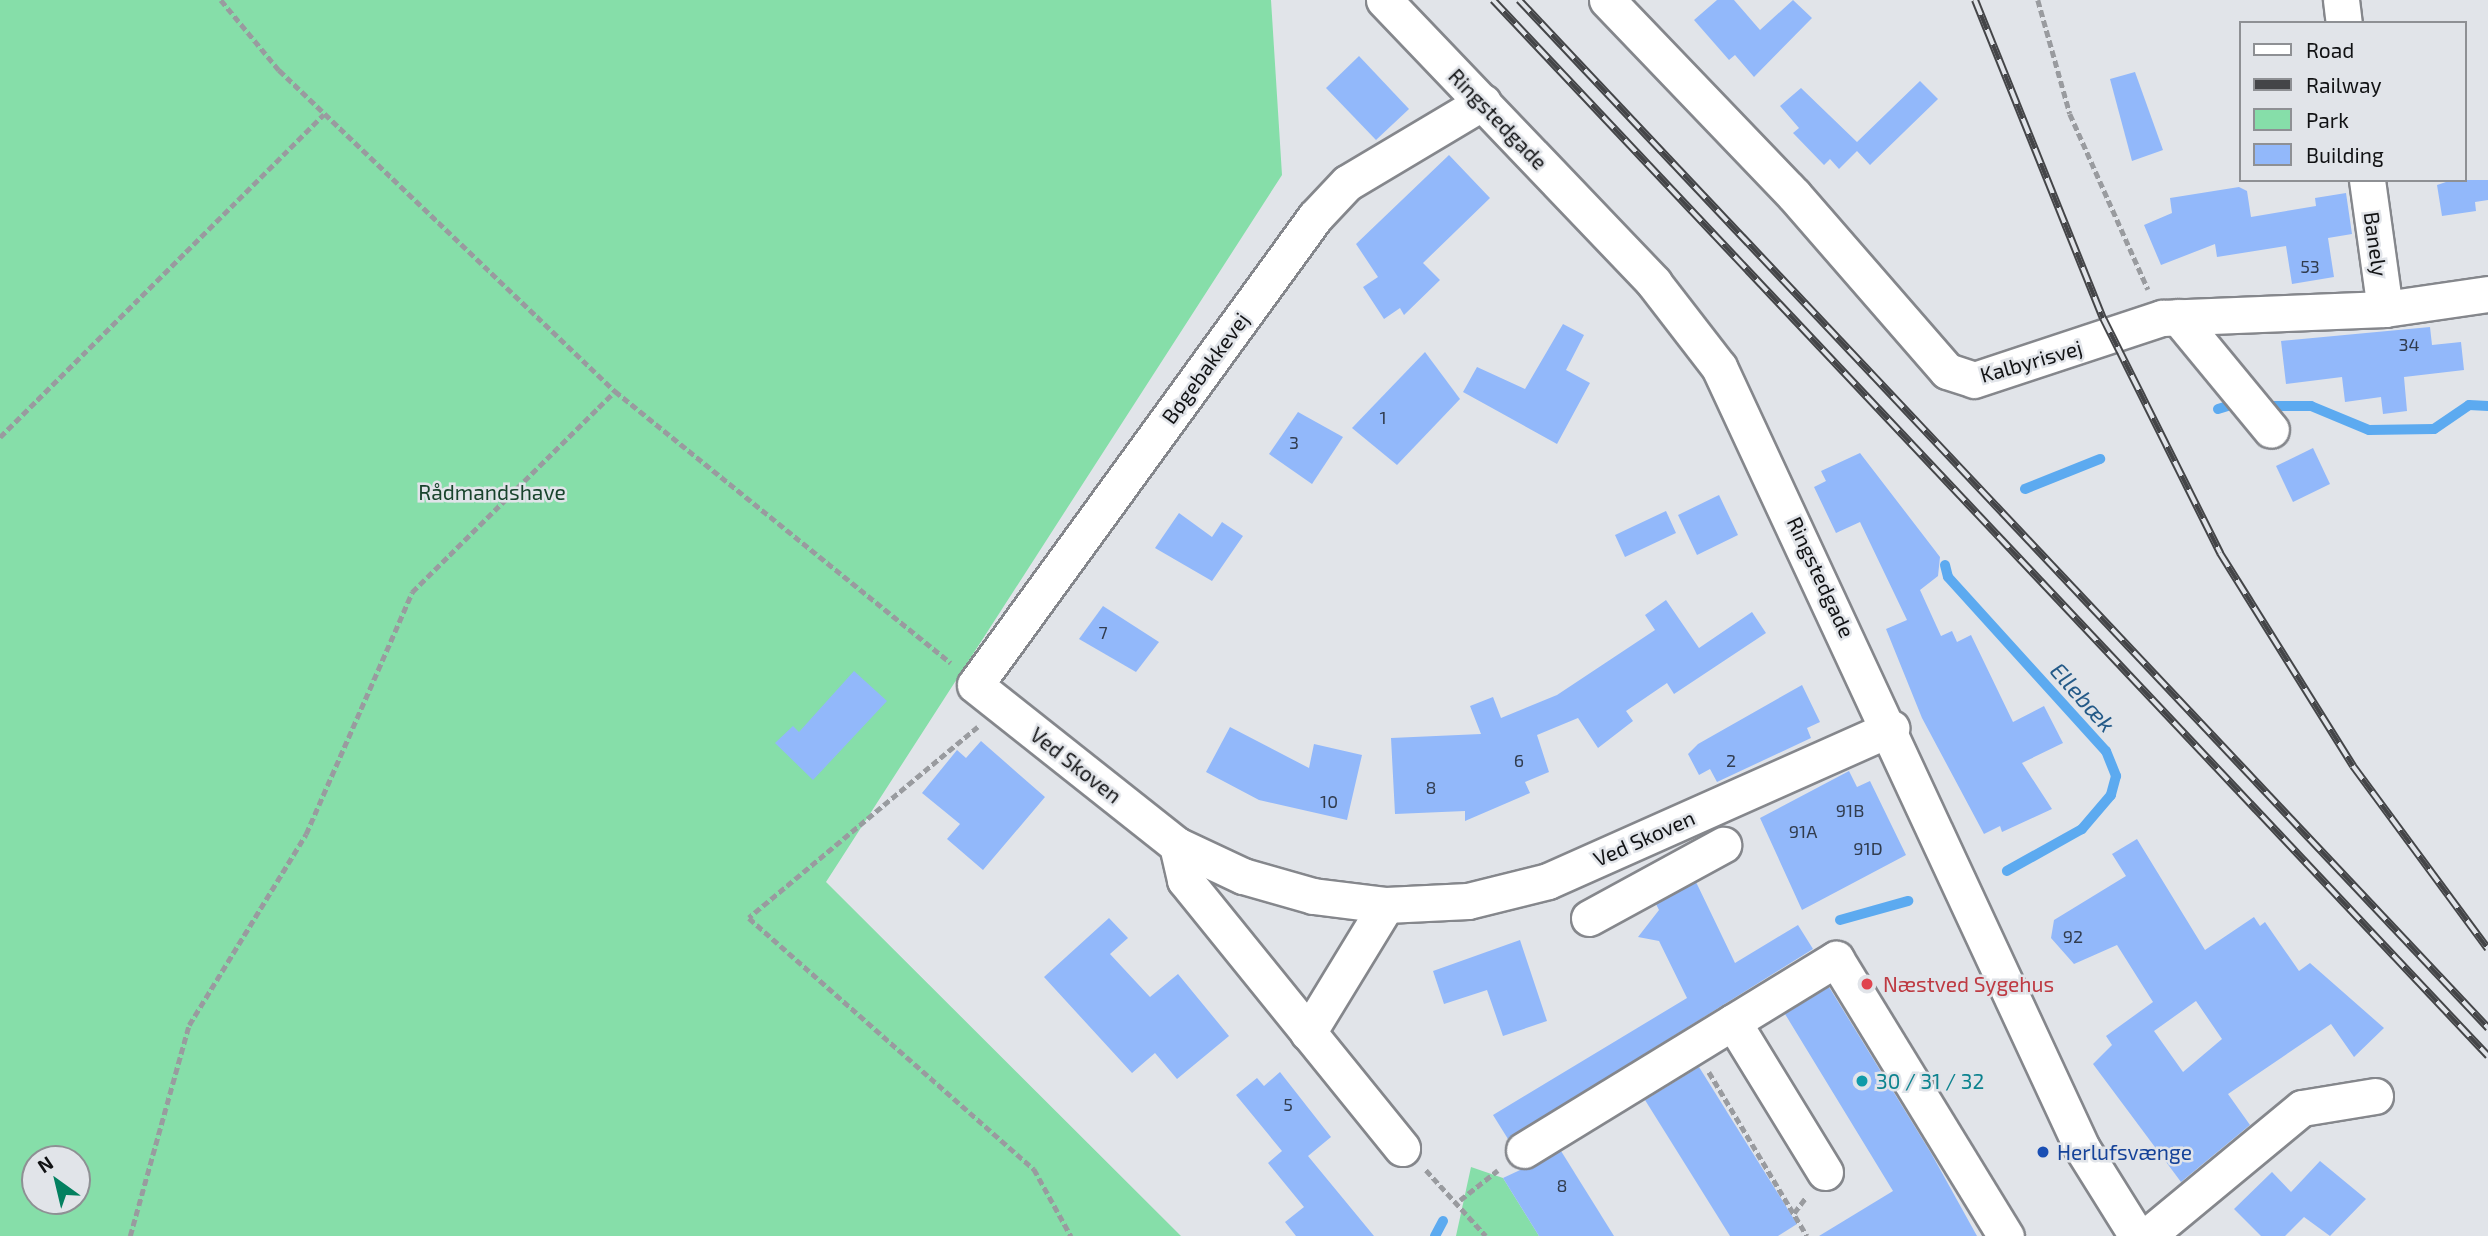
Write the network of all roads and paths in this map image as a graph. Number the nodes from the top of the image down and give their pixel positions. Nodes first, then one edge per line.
1 (221, 0) edge
2 (1384, 0) edge
3 (1607, 0) edge
4 (2038, 0) edge
5 (2341, 0) edge
6 (2344, 21) edge
7 (1483, 102) junction
8 (325, 114) junction
9 (2367, 182) edge
10 (2488, 294) edge
11 (2385, 309) junction
12 (2170, 318) junction
13 (615, 391) junction
14 (2271, 430) dead end
15 (0, 437) edge
16 (975, 685) junction
17 (1003, 706) junction
18 (1891, 728) junction
19 (1177, 845) junction
20 (1723, 845) dead end
21 (1386, 905) junction
22 (1589, 918) dead end
23 (1733, 1022) junction
24 (1308, 1033) junction
25 (1693, 1046) junction
26 (2375, 1096) dead end
27 (1402, 1148) joint
28 (1524, 1150) joint
29 (1825, 1172) dead end
30 (1460, 1200) junction
31 (130, 1236) edge
32 (1071, 1236) edge
33 (1486, 1236) edge
34 (1807, 1236) edge
35 (2006, 1236) edge
36 (2137, 1236) edge
37 (2147, 1236) edge

1 - 8 path
2 - 7 street, Ringstedgade
3 - 12 street, Kalbyrisvej
4 - 12 path
5 - 6 street
7 - 16 street, Bøgebakkevej
7 - 18 street, Ringstedgade
8 - 13 path
8 - 15 path
9 - 11 street, Banely
10 - 11 street, Kalbyrisvej
11 - 12 street, Kalbyrisvej
12 - 14 street
13 - 16 path
13 - 31 path
16 - 17 street, Ved Skoven
17 - 19 street, Ved Skoven
17 - 32 path
18 - 21 street, Ved Skoven
18 - 36 street, Ringstedgade
19 - 21 street, Ved Skoven
19 - 24 street
20 - 22 street
21 - 24 street
23 - 25 street
23 - 29 street
23 - 35 street
24 - 27 street
25 - 28 street
25 - 34 path
26 - 37 street
27 - 30 path
28 - 30 path
30 - 33 path

